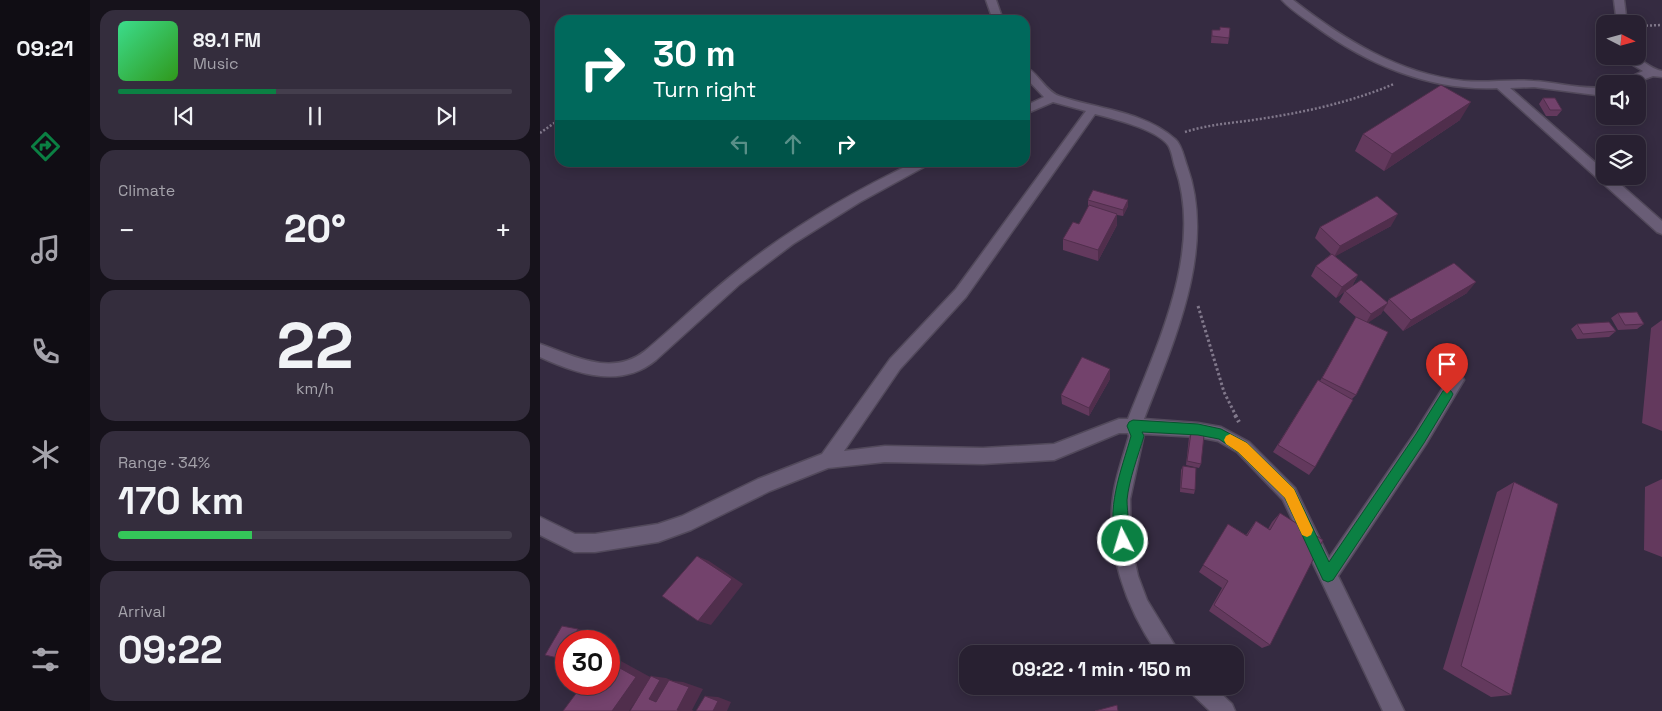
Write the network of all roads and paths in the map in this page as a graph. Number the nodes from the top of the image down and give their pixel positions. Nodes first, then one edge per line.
1 (991, 0) edge
2 (1286, 0) edge
3 (1619, 0) edge
4 (996, 15) edge
5 (1621, 15) edge
6 (1662, 25) edge
7 (1646, 26) edge
8 (1641, 65) edge
9 (1657, 73) edge
10 (1415, 74) junction
11 (1030, 76) edge
12 (1501, 86) junction
13 (1596, 91) edge
14 (1052, 98) junction
15 (1030, 108) edge
16 (1094, 109) junction
17 (555, 122) edge
18 (540, 133) edge
19 (1173, 143) junction
20 (916, 167) edge
21 (1662, 229) edge
22 (1197, 304) dead end
23 (540, 350) edge
24 (1456, 380) dead end
25 (1240, 424) dead end
26 (1133, 426) junction
27 (828, 460) junction
28 (540, 526) edge
29 (1328, 575) junction
30 (1164, 645) edge
31 (1208, 695) edge
32 (1225, 711) edge
33 (1394, 711) edge

1 - 4 street
2 - 10 street
3 - 5 street
6 - 7 path
8 - 9 street
10 - 12 street
10 - 19 path
11 - 14 street
12 - 13 street
12 - 21 street
14 - 15 street
14 - 16 street
16 - 19 street
16 - 27 street
17 - 18 path
19 - 26 street
20 - 23 street
22 - 25 path
24 - 29 street
26 - 27 street
26 - 29 street
26 - 30 street
27 - 28 street
29 - 33 street
31 - 32 street

